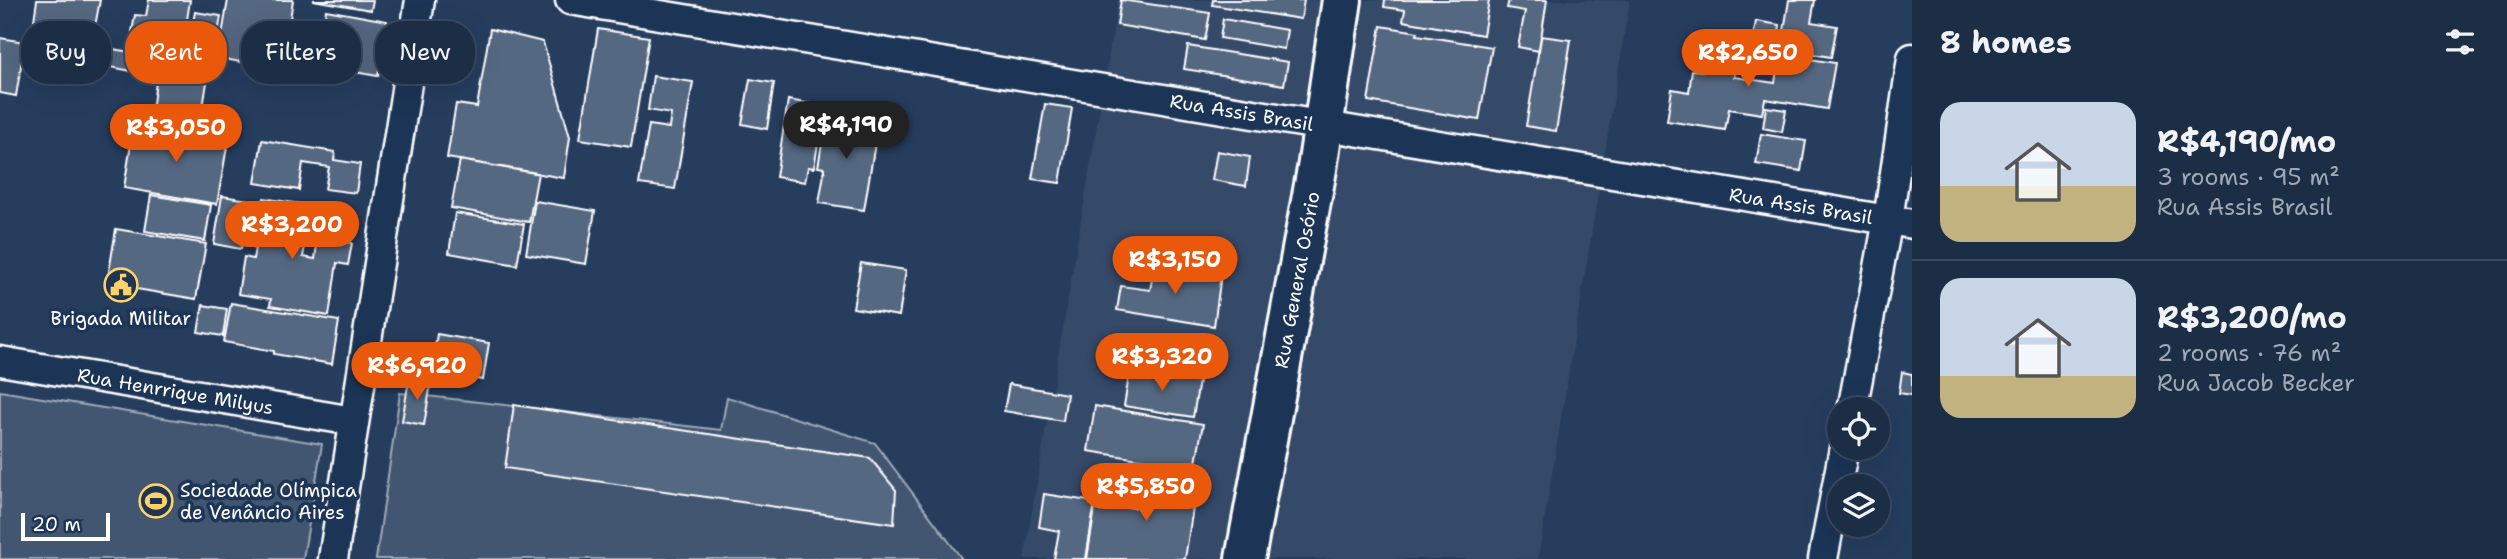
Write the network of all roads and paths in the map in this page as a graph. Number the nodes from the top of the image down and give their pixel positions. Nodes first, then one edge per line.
1 (420, 0) edge
2 (570, 0) edge
3 (1342, 0) edge
4 (1912, 58) edge
5 (1322, 127) junction
6 (1900, 222) edge
7 (0, 361) edge
8 (1855, 397) edge
9 (353, 421) junction
10 (1842, 460) edge
11 (333, 559) edge
12 (1245, 559) edge
13 (1824, 559) edge

1 - 9 street
2 - 5 street, Rua Assis Brasil
3 - 5 main road, Rua General Osório
4 - 6 street
5 - 6 street, Rua Assis Brasil
5 - 12 main road, Rua General Osório
6 - 8 street
7 - 9 street, Rua Henrrique Milyus
9 - 11 street
10 - 13 street

